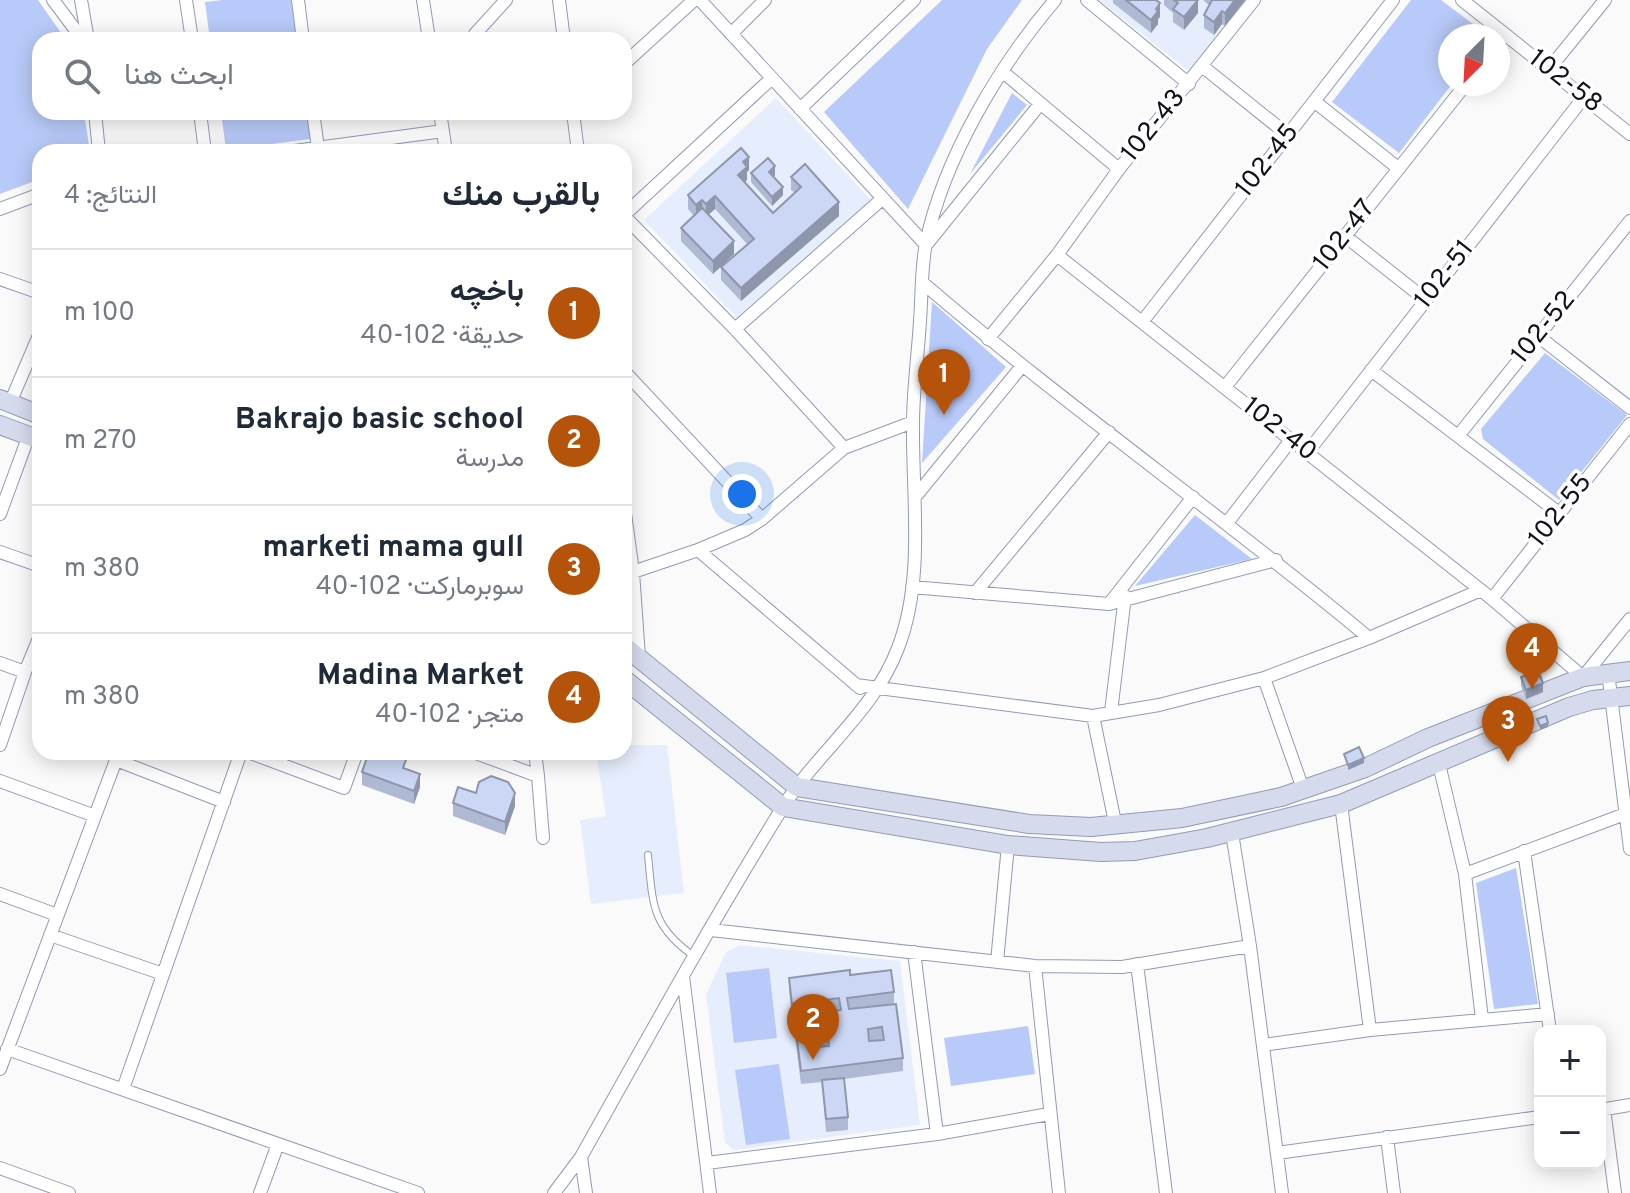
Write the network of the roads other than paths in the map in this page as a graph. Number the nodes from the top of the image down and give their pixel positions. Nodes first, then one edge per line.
1 (53, 0) edge
2 (81, 0) edge
3 (186, 0) edge
4 (298, 0) edge
5 (423, 0) edge
6 (506, 0) edge
7 (559, 0) edge
8 (697, 0) edge
9 (765, 0) edge
10 (914, 0) edge
11 (1055, 0) edge
12 (1087, 0) edge
13 (1254, 0) edge
14 (1393, 0) edge
15 (1605, 0) edge
16 (1465, 1) edge
17 (1487, 24) edge
18 (79, 32) edge
19 (84, 32) edge
20 (191, 32) edge
21 (302, 32) edge
22 (428, 32) edge
23 (477, 32) edge
24 (563, 32) edge
25 (731, 34) junction
26 (1510, 44) edge
27 (632, 57) edge
28 (1202, 66) junction
29 (1549, 69) junction
30 (1003, 72) junction
31 (772, 78) junction
32 (1189, 84) junction
33 (1456, 96) edge
34 (1584, 97) junction
35 (1314, 101) junction
36 (1040, 104) junction
37 (800, 109) junction
38 (96, 120) edge
39 (201, 120) edge
40 (314, 120) edge
41 (441, 120) edge
42 (574, 120) edge
43 (443, 131) junction
44 (1630, 134) edge
45 (1288, 135) junction
46 (98, 144) edge
47 (204, 144) edge
48 (317, 144) edge
49 (347, 144) edge
50 (445, 144) edge
51 (577, 144) edge
52 (1398, 168) junction
53 (1119, 169) junction
54 (32, 197) edge
55 (882, 199) junction
56 (632, 208) edge
57 (0, 209) edge
58 (1630, 221) edge
59 (632, 223) edge
60 (1345, 236) junction
61 (926, 245) junction
62 (1057, 255) junction
63 (0, 279) edge
64 (923, 283) junction
65 (32, 290) edge
66 (1426, 300) junction
67 (1142, 322) junction
68 (735, 329) junction
69 (1538, 336) junction
70 (988, 339) junction
71 (32, 349) edge
72 (1022, 366) junction
73 (1371, 370) junction
74 (632, 380) edge
75 (1225, 387) junction
76 (5, 401) edge
77 (1630, 408) edge
78 (32, 412) edge
79 (913, 422) junction
80 (1630, 424) edge
81 (0, 425) edge
82 (1109, 432) junction
83 (32, 436) edge
84 (1458, 436) junction
85 (1291, 440) junction
86 (32, 442) edge
87 (844, 448) junction
88 (1307, 453) junction
89 (915, 497) junction
90 (1193, 497) junction
91 (1559, 513) junction
92 (0, 514) edge
93 (762, 519) junction
94 (1227, 523) junction
95 (698, 550) junction
96 (0, 552) edge
97 (1276, 560) junction
98 (32, 563) edge
99 (632, 565) edge
100 (633, 572) junction
101 (1126, 582) junction
102 (912, 587) junction
103 (975, 593) junction
104 (1486, 594) junction
105 (1124, 600) junction
106 (1109, 604) junction
107 (632, 612) edge
108 (1630, 619) edge
109 (1369, 638) junction
110 (632, 653) edge
111 (32, 655) edge
112 (0, 663) edge
113 (1630, 671) edge
114 (25, 672) junction
115 (1608, 672) junction
116 (1583, 677) junction
117 (1264, 678) junction
118 (632, 685) edge
119 (874, 693) junction
120 (1621, 697) edge
121 (1111, 712) junction
122 (1093, 716) junction
123 (0, 745) edge
124 (116, 760) edge
125 (127, 760) edge
126 (238, 760) edge
127 (269, 760) edge
128 (354, 760) edge
129 (495, 760) edge
130 (536, 760) edge
131 (1439, 764) junction
132 (538, 776) junction
133 (0, 781) edge
134 (797, 787) junction
135 (1303, 789) junction
136 (224, 802) junction
137 (1341, 804) junction
138 (783, 807) junction
139 (1625, 814) junction
140 (95, 816) junction
141 (1116, 827) junction
142 (1232, 833) junction
143 (543, 838) dead end
144 (1008, 845) junction
145 (1630, 849) edge
146 (1524, 851) junction
147 (648, 855) dead end
148 (1465, 874) junction
149 (0, 894) edge
150 (57, 915) junction
151 (711, 930) junction
152 (50, 935) junction
153 (1250, 946) junction
154 (914, 952) junction
155 (695, 957) junction
156 (997, 962) junction
157 (1137, 964) junction
158 (1035, 966) junction
159 (163, 974) junction
160 (683, 976) junction
161 (1548, 1014) junction
162 (1482, 1019) junction
163 (1549, 1025) edge
164 (1370, 1030) junction
165 (1263, 1045) junction
166 (7, 1049) junction
167 (0, 1069) edge
168 (123, 1089) junction
169 (1630, 1105) edge
170 (1606, 1109) edge
171 (1049, 1114) junction
172 (1534, 1118) edge
173 (937, 1134) junction
174 (1606, 1136) edge
175 (1387, 1137) junction
176 (278, 1144) junction
177 (1277, 1153) junction
178 (581, 1157) junction
179 (707, 1163) junction
180 (0, 1168) edge
181 (383, 1187) edge
182 (69, 1193) edge
183 (260, 1193) edge
184 (418, 1193) edge
185 (554, 1193) edge
186 (586, 1193) edge
187 (710, 1193) edge
188 (1059, 1193) edge
189 (1166, 1193) edge
190 (1282, 1193) edge
191 (1394, 1193) edge
192 (1615, 1193) edge

1 - 18 street
2 - 19 street
3 - 20 street
4 - 21 street
5 - 22 street
6 - 23 street
7 - 24 street
8 - 25 street
8 - 27 street
9 - 25 street
10 - 37 street
11 - 30 street
12 - 32 street
13 - 28 street, 102-43
14 - 35 street, 102-45
15 - 29 street
16 - 17 street, 102-58
25 - 31 street
26 - 29 street, 102-58
28 - 32 street, 102-43
28 - 45 street
29 - 34 street, 102-58
30 - 36 street
30 - 61 street
31 - 37 street
31 - 56 street
32 - 53 street, 102-43
33 - 52 street, 102-47
34 - 44 street, 102-58
34 - 66 street, 102-51
35 - 45 street, 102-45
35 - 52 street
36 - 53 street
36 - 61 street
37 - 55 street
38 - 46 street
39 - 47 street
40 - 48 street
41 - 43 street
42 - 51 street
43 - 49 street
43 - 50 street
45 - 67 street, 102-45
52 - 60 street, 102-47
53 - 62 street, 102-43
54 - 57 street
55 - 61 street
55 - 68 street
58 - 69 street, 102-52
59 - 68 street
60 - 66 street
60 - 75 street, 102-47
61 - 64 street
62 - 67 street, 102-40
62 - 70 street
63 - 65 street
64 - 70 street
64 - 79 street
66 - 73 street, 102-51
67 - 75 street, 102-40
68 - 87 street
69 - 77 street
69 - 84 street, 102-52
70 - 72 street
71 - 76 street
72 - 82 street
72 - 89 street
73 - 84 street
73 - 88 street, 102-51
74 - 93 street
75 - 85 street, 102-40
76 - 78 main road
79 - 87 street
79 - 89 street
80 - 91 street, 102-55
81 - 83 main road
82 - 90 street
82 - 103 street
84 - 91 street
85 - 88 street, 102-40
85 - 94 street
86 - 92 street
87 - 93 street
88 - 104 street, 102-40
89 - 102 street
90 - 94 street
90 - 101 street
91 - 104 street, 102-55
93 - 95 street
94 - 97 street
95 - 100 street
95 - 119 street
96 - 98 street
97 - 105 street
97 - 109 street
99 - 100 street
100 - 107 street
101 - 105 street
101 - 106 street
102 - 103 street
102 - 119 street
103 - 106 street
104 - 109 street
104 - 116 street, 102-40
105 - 106 street
105 - 121 street
108 - 116 street
109 - 117 street
110 - 134 main road
111 - 114 street
112 - 114 street
113 - 115 main road
114 - 123 street
115 - 116 main road
115 - 120 street
116 - 135 main road
117 - 121 street
117 - 135 street
118 - 138 main road
119 - 122 street
119 - 134 street
120 - 131 main road
120 - 139 street
121 - 122 street
122 - 141 street
124 - 140 street
125 - 136 street
126 - 136 street
127 - 128 street
129 - 132 street
130 - 132 street
131 - 137 main road
131 - 148 street
132 - 143 street
133 - 140 street
134 - 138 street
134 - 141 main road
135 - 141 main road
136 - 159 street
137 - 142 main road
137 - 164 street
138 - 144 main road
138 - 151 street
139 - 145 street
139 - 146 street
140 - 150 street
142 - 144 main road
142 - 153 street
144 - 156 street
146 - 148 street
146 - 161 street
147 - 155 lane
148 - 162 street
149 - 150 street
150 - 152 street
151 - 154 street
151 - 155 street
152 - 159 street
152 - 166 street
153 - 157 street
153 - 165 street
154 - 156 street
154 - 173 street
155 - 160 street
156 - 158 street
157 - 158 street
157 - 189 street
158 - 171 street
159 - 168 street
160 - 178 street
160 - 179 street
161 - 162 street
161 - 163 street
162 - 164 street
164 - 165 street
165 - 177 street
166 - 167 street
166 - 168 street
168 - 176 street
169 - 170 street
171 - 173 street
171 - 188 street
172 - 175 street
173 - 179 street
174 - 192 street
175 - 177 street
175 - 191 street
176 - 181 street
176 - 183 street
177 - 190 street
178 - 185 street
178 - 186 street
179 - 187 street
180 - 182 street
181 - 184 street

